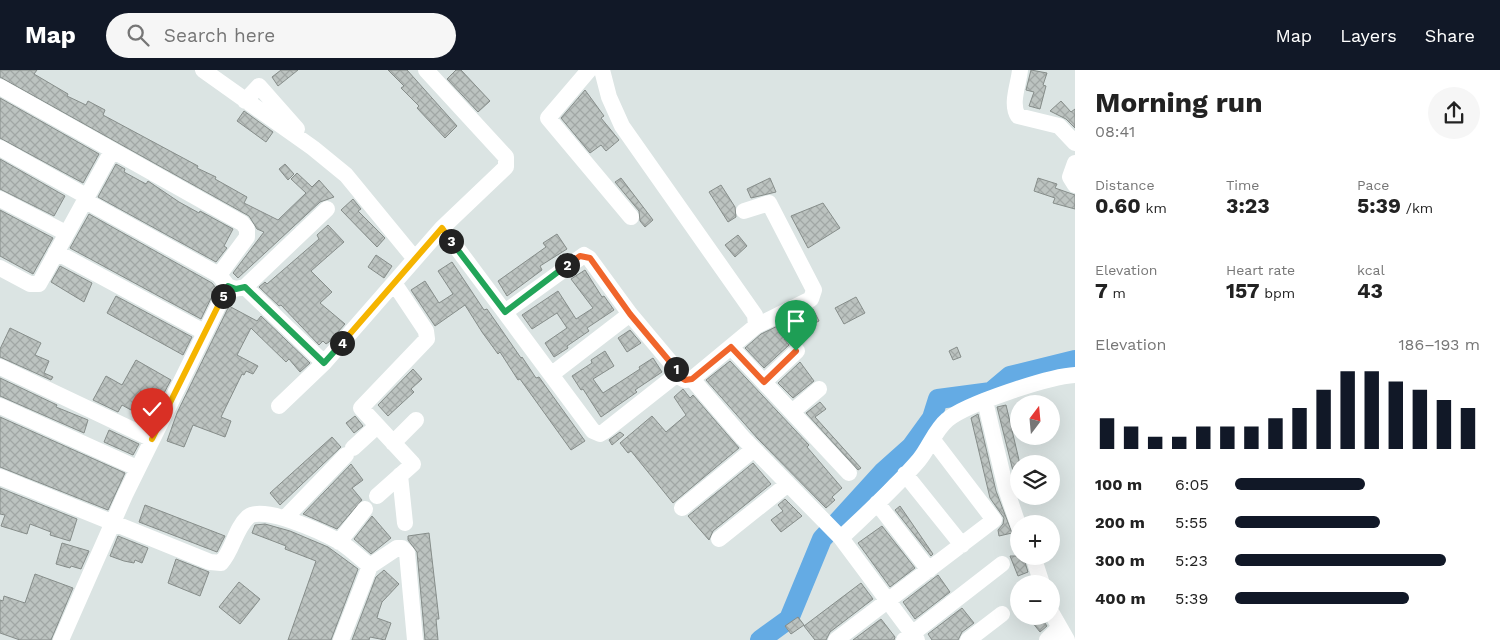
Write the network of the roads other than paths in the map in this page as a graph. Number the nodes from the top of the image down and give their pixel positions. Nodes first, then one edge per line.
1 (426, 70) edge
2 (589, 70) edge
3 (602, 70) edge
4 (1020, 70) edge
5 (209, 72) edge
6 (0, 87) edge
7 (1075, 143) edge
8 (0, 148) edge
9 (112, 151) junction
10 (1075, 163) edge
11 (1075, 185) edge
12 (85, 198) junction
13 (0, 199) edge
14 (327, 210) dead end
15 (744, 211) dead end
16 (631, 217) dead end
17 (442, 228) junction
18 (66, 233) junction
19 (56, 252) junction
20 (415, 259) junction
21 (0, 268) edge
22 (224, 280) junction
23 (394, 283) junction
24 (245, 287) junction
25 (505, 312) junction
26 (630, 314) junction
27 (756, 326) junction
28 (204, 332) junction
29 (731, 347) junction
30 (796, 351) dead end
31 (324, 363) junction
32 (0, 367) edge
33 (552, 374) junction
34 (1075, 376) edge
35 (684, 377) junction
36 (764, 382) junction
37 (819, 389) dead end
38 (985, 401) junction
39 (0, 406) edge
40 (279, 406) dead end
41 (792, 412) junction
42 (416, 420) dead end
43 (377, 426) junction
44 (152, 439) junction
45 (933, 440) junction
46 (393, 443) junction
47 (754, 449) junction
48 (137, 468) junction
49 (849, 473) dead end
50 (905, 474) junction
51 (400, 475) junction
52 (0, 477) edge
53 (788, 484) junction
54 (377, 496) dead end
55 (877, 503) junction
56 (682, 508) dead end
57 (365, 509) dead end
58 (1015, 515) edge
59 (285, 518) junction
60 (113, 522) junction
61 (405, 523) dead end
62 (838, 535) junction
63 (719, 539) dead end
64 (339, 542) junction
65 (962, 545) junction
66 (1002, 564) dead end
67 (370, 566) junction
68 (929, 570) junction
69 (888, 602) junction
70 (1002, 614) dead end
71 (1063, 634) edge
72 (911, 638) edge
73 (61, 640) edge
74 (342, 640) edge
75 (415, 640) edge
76 (836, 640) edge
77 (968, 640) edge
78 (1047, 640) edge

1 - 17 street
2 - 16 street
3 - 27 street
4 - 7 street
5 - 20 street
6 - 9 street
8 - 12 street
9 - 12 street
9 - 22 street
10 - 11 street
12 - 18 street
12 - 22 street
13 - 18 street
14 - 24 street
15 - 27 street
17 - 20 street
17 - 25 street
18 - 19 street
19 - 21 street
19 - 28 street
20 - 23 street
22 - 24 street
22 - 28 street
23 - 31 street
23 - 43 street
24 - 31 street
25 - 26 street
25 - 33 street
26 - 33 street
26 - 35 street
27 - 29 street
28 - 44 street
29 - 35 street
29 - 36 street
30 - 36 street
31 - 40 street
32 - 44 street
33 - 35 street
34 - 38 street
35 - 47 street
36 - 41 street
37 - 41 street
38 - 45 street
38 - 58 street
39 - 48 street
41 - 49 street
42 - 46 street
43 - 46 street
43 - 59 street
44 - 48 street
45 - 50 street
45 - 65 street
46 - 51 street
47 - 53 street
47 - 56 street
48 - 60 street
50 - 55 street
50 - 65 street
51 - 54 street
51 - 61 street
52 - 60 street
53 - 62 street
53 - 63 street
55 - 62 street
55 - 68 street
57 - 64 street
59 - 60 street
59 - 64 street
60 - 73 street
62 - 69 street
64 - 67 street
65 - 68 street
66 - 72 street
67 - 74 street
67 - 75 street
68 - 69 street
69 - 72 street
69 - 76 street
70 - 77 street
71 - 78 street

